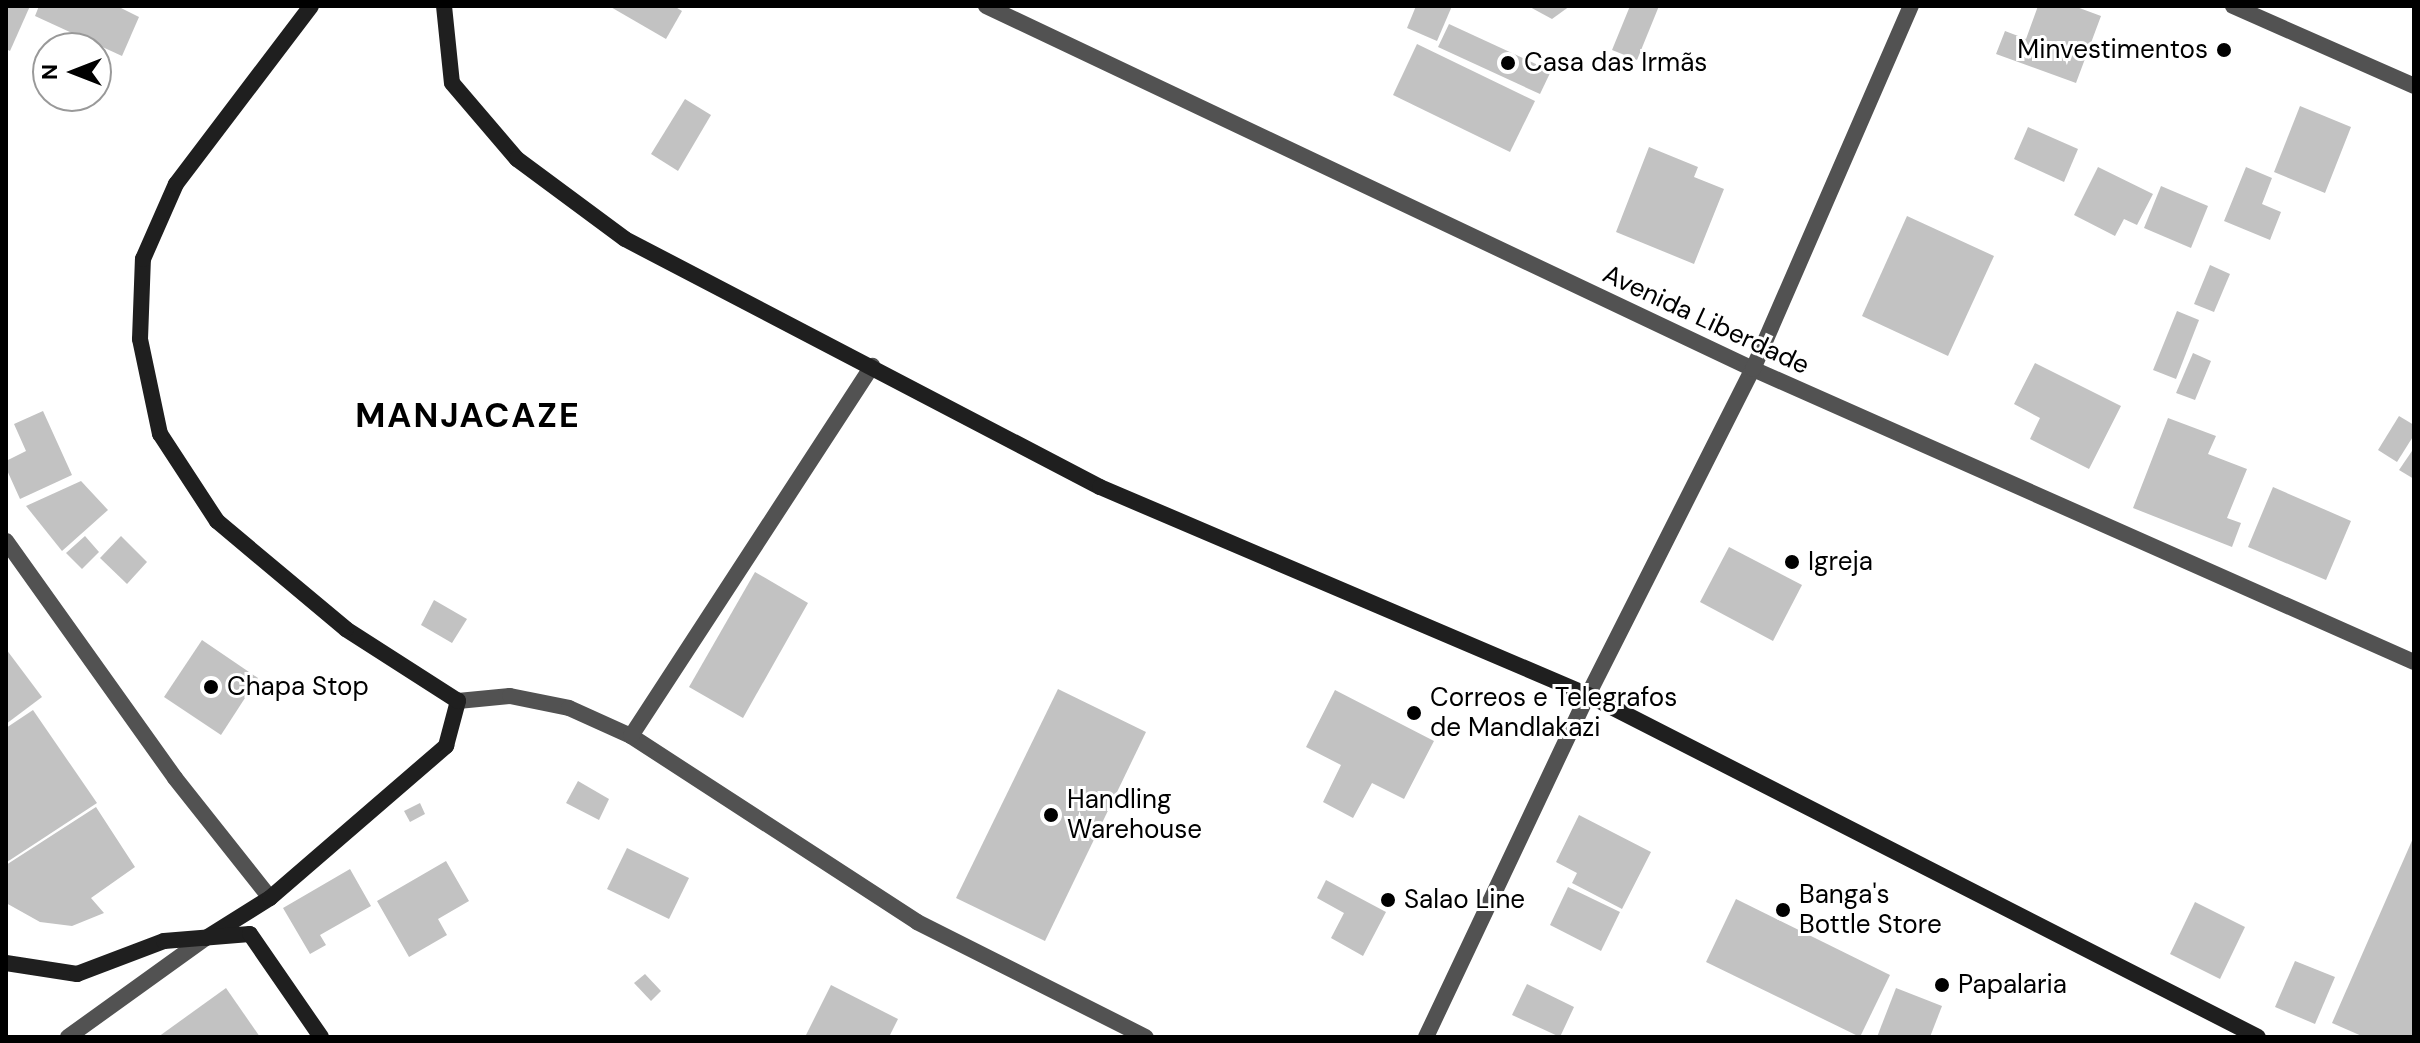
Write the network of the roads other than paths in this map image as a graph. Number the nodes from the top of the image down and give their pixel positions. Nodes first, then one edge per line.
1 (311, 6) edge
2 (444, 6) edge
3 (986, 6) edge
4 (1911, 6) edge
5 (2233, 6) edge
6 (2414, 86) edge
7 (872, 366) junction
8 (1753, 369) junction
9 (6, 541) edge
10 (2414, 662) edge
11 (1588, 695) junction
12 (458, 701) junction
13 (631, 736) junction
14 (270, 898) junction
15 (206, 938) junction
16 (6, 963) edge
17 (68, 1037) edge
18 (321, 1037) edge
19 (1146, 1037) edge
20 (1426, 1037) edge
21 (2258, 1037) edge

1 - 12 street
2 - 7 street
3 - 8 street, Avenida Liberdade
4 - 8 street
5 - 6 street
7 - 11 street
7 - 13 street
8 - 10 street, Avenida Liberdade
8 - 11 street
9 - 14 street
11 - 20 street
11 - 21 street
12 - 13 street
12 - 14 street
13 - 19 street
14 - 15 street
15 - 16 street
15 - 17 street
15 - 18 street

